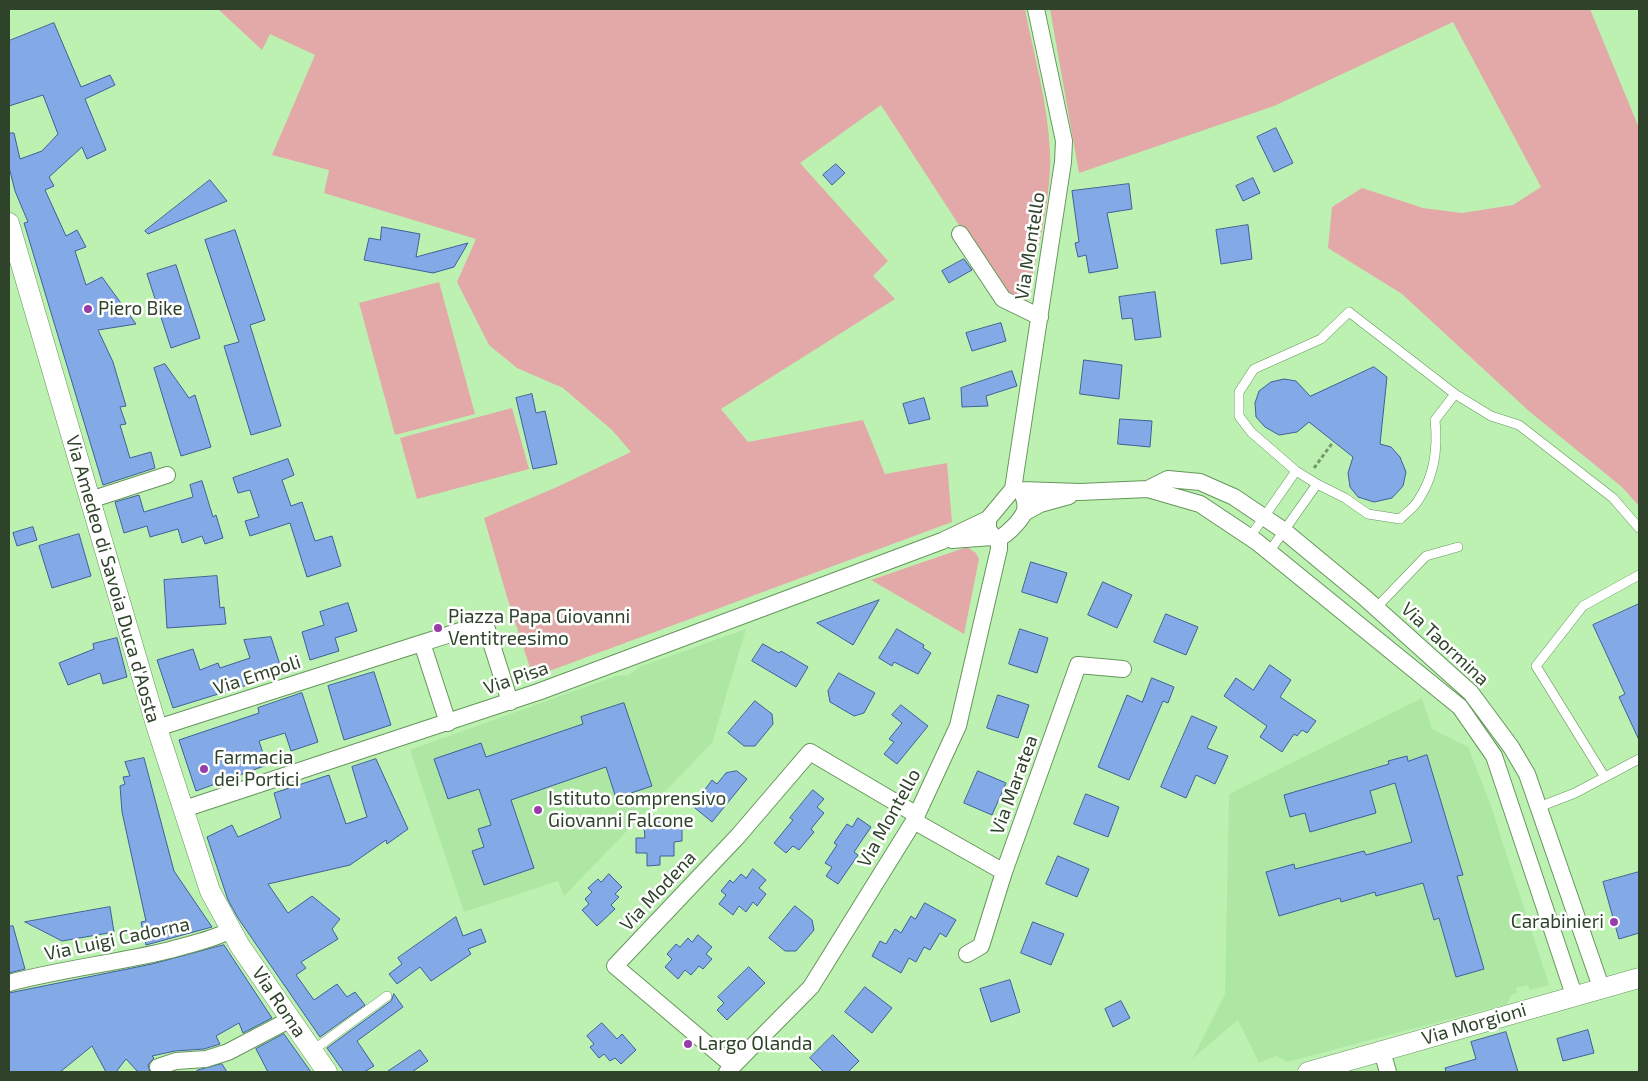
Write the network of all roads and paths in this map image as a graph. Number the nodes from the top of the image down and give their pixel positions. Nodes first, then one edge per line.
1 (1036, 9) edge
2 (9, 223) edge
3 (960, 234) dead end
4 (1040, 317) junction
5 (1454, 394) junction
6 (1333, 442) dead end
7 (1313, 469) dead end
8 (1296, 471) junction
9 (167, 475) dead end
10 (1316, 484) junction
11 (1148, 489) junction
12 (1017, 490) junction
13 (1080, 492) junction
14 (90, 500) junction
15 (1024, 513) junction
16 (1265, 517) junction
17 (988, 519) junction
18 (1639, 528) edge
19 (1283, 530) junction
20 (1250, 537) junction
21 (995, 538) junction
22 (942, 540) junction
23 (1458, 547) dead end
24 (1269, 552) junction
25 (1639, 575) edge
26 (1376, 608) junction
27 (422, 643) junction
28 (1123, 669) dead end
29 (510, 702) junction
30 (448, 723) junction
31 (157, 728) junction
32 (1639, 759) edge
33 (1604, 776) junction
34 (1539, 807) junction
35 (184, 809) junction
36 (916, 818) junction
37 (1004, 872) junction
38 (231, 930) junction
39 (967, 954) dead end
40 (1592, 960) junction
41 (1565, 968) junction
42 (1639, 978) edge
43 (9, 983) edge
44 (1601, 987) junction
45 (1574, 995) junction
46 (387, 996) dead end
47 (291, 1019) junction
48 (312, 1051) junction
49 (1382, 1051) junction
50 (158, 1067) dead end
51 (730, 1069) edge
52 (327, 1072) edge
53 (1308, 1072) edge
54 (1388, 1072) edge

1 - 4 street, Via Montello
2 - 14 street, Via Amedeo di Savoia Duca d'Aosta
3 - 4 street
4 - 12 street, Via Montello
5 - 8 lane
5 - 10 lane
5 - 18 lane
6 - 7 path
8 - 10 lane
8 - 16 lane
9 - 14 street
10 - 19 lane
11 - 13 street, Via Taormina
11 - 16 street, Via Taormina
11 - 20 street, Via Taormina
12 - 13 street, Via Taormina
12 - 15 street
12 - 17 street
13 - 15 street, Via Taormina
14 - 31 street, Via Amedeo di Savoia Duca d'Aosta
15 - 21 street
16 - 19 street, Via Taormina
16 - 20 lane
17 - 21 street
17 - 22 street, Via Pisa
19 - 24 lane
19 - 26 street, Via Taormina
20 - 24 street, Via Taormina
21 - 22 street, Via Pisa
21 - 36 street, Via Montello
22 - 29 street, Via Pisa
23 - 26 lane
24 - 41 street, Via Taormina
25 - 33 lane
26 - 34 street, Via Taormina
27 - 29 street, Via Empoli
27 - 30 street
27 - 31 street, Via Empoli
28 - 37 street, Via Maratea
29 - 30 street, Via Pisa
30 - 35 street, Via Pisa
31 - 35 street, Via Amedeo di Savoia Duca d'Aosta
32 - 33 lane
33 - 34 lane
34 - 40 street, Via Taormina
35 - 38 street, Via Amedeo di Savoia Duca d'Aosta
36 - 37 street
36 - 51 street, Via Montello
36 - 51 street, Via Modena
37 - 39 street, Via Maratea
38 - 43 street, Via Luigi Cadorna
38 - 47 street, Via Roma
40 - 41 street
40 - 44 street, Via Taormina
41 - 45 street, Via Taormina
42 - 44 street, Via Morgioni
44 - 45 street, Via Morgioni
45 - 49 street, Via Morgioni
46 - 48 lane
47 - 48 street, Via Roma
47 - 50 street
48 - 52 street, Via Roma
49 - 53 street, Via Morgioni
49 - 54 street

